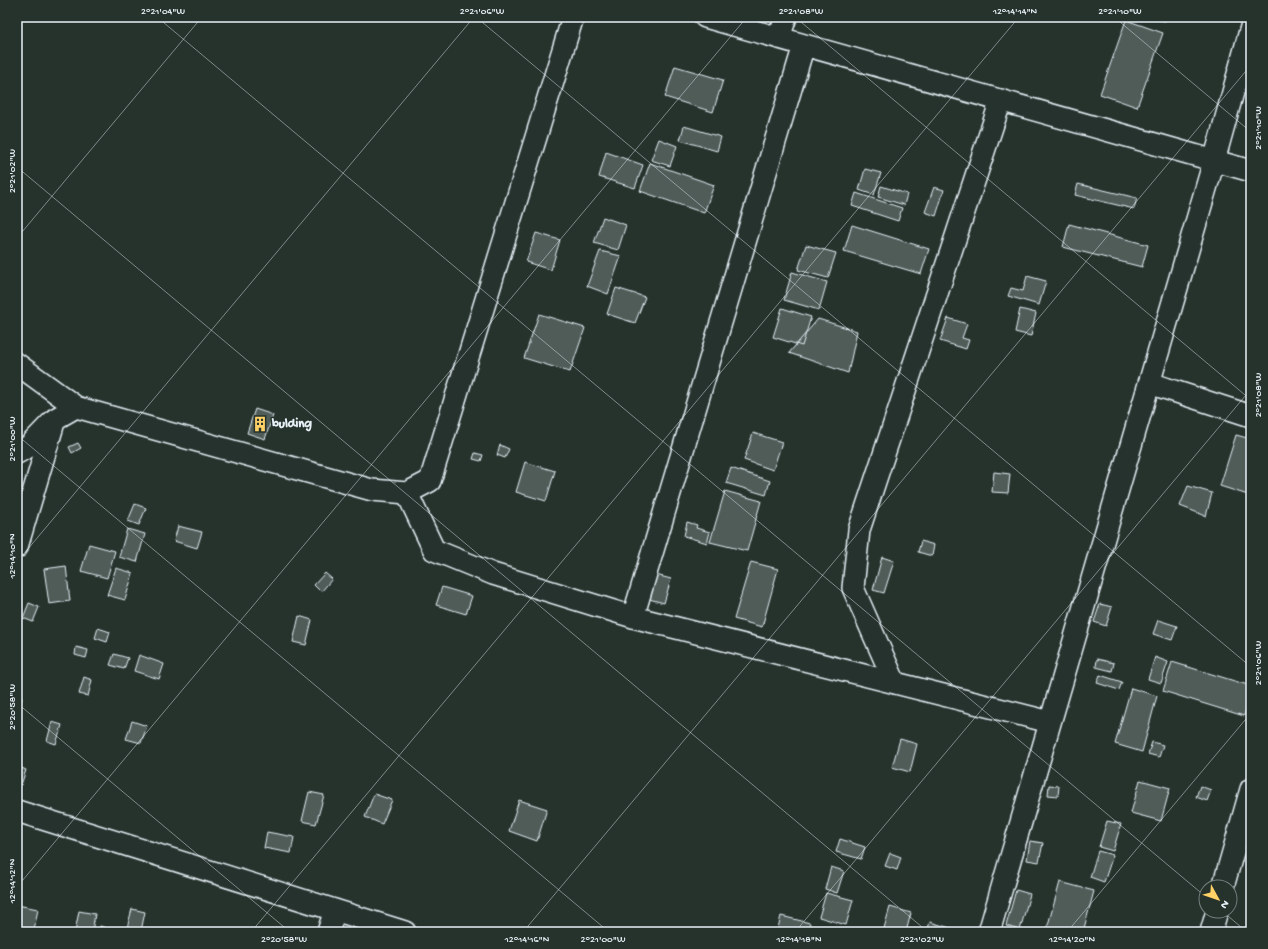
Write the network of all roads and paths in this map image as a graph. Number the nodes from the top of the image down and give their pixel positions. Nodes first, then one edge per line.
1 (573, 17) edge
2 (705, 17) edge
3 (786, 17) edge
4 (1251, 27) edge
5 (779, 38) junction
6 (804, 45) junction
7 (1001, 100) junction
8 (1214, 161) junction
9 (1251, 171) edge
10 (17, 364) edge
11 (1149, 383) junction
12 (76, 407) junction
13 (1251, 416) edge
14 (55, 419) junction
15 (17, 453) edge
16 (408, 493) junction
17 (17, 547) edge
18 (634, 617) junction
19 (895, 683) junction
20 (1050, 722) junction
21 (1251, 789) edge
22 (17, 811) edge
23 (1225, 879) edge
24 (334, 910) junction
25 (1215, 919) edge
26 (328, 932) edge
27 (405, 932) edge
28 (989, 932) edge
29 (1211, 932) edge

1 - 16 street
2 - 5 street
3 - 5 street
4 - 8 street
5 - 6 street
6 - 7 street
6 - 18 street
7 - 8 street
7 - 19 street
8 - 9 street
8 - 11 street
10 - 12 street
11 - 13 street
11 - 20 street
12 - 14 street
12 - 16 street
14 - 15 street
14 - 17 street
16 - 18 street
18 - 19 street
19 - 20 street
20 - 28 street
21 - 23 street
22 - 24 street
24 - 26 street
24 - 27 street
25 - 29 street

